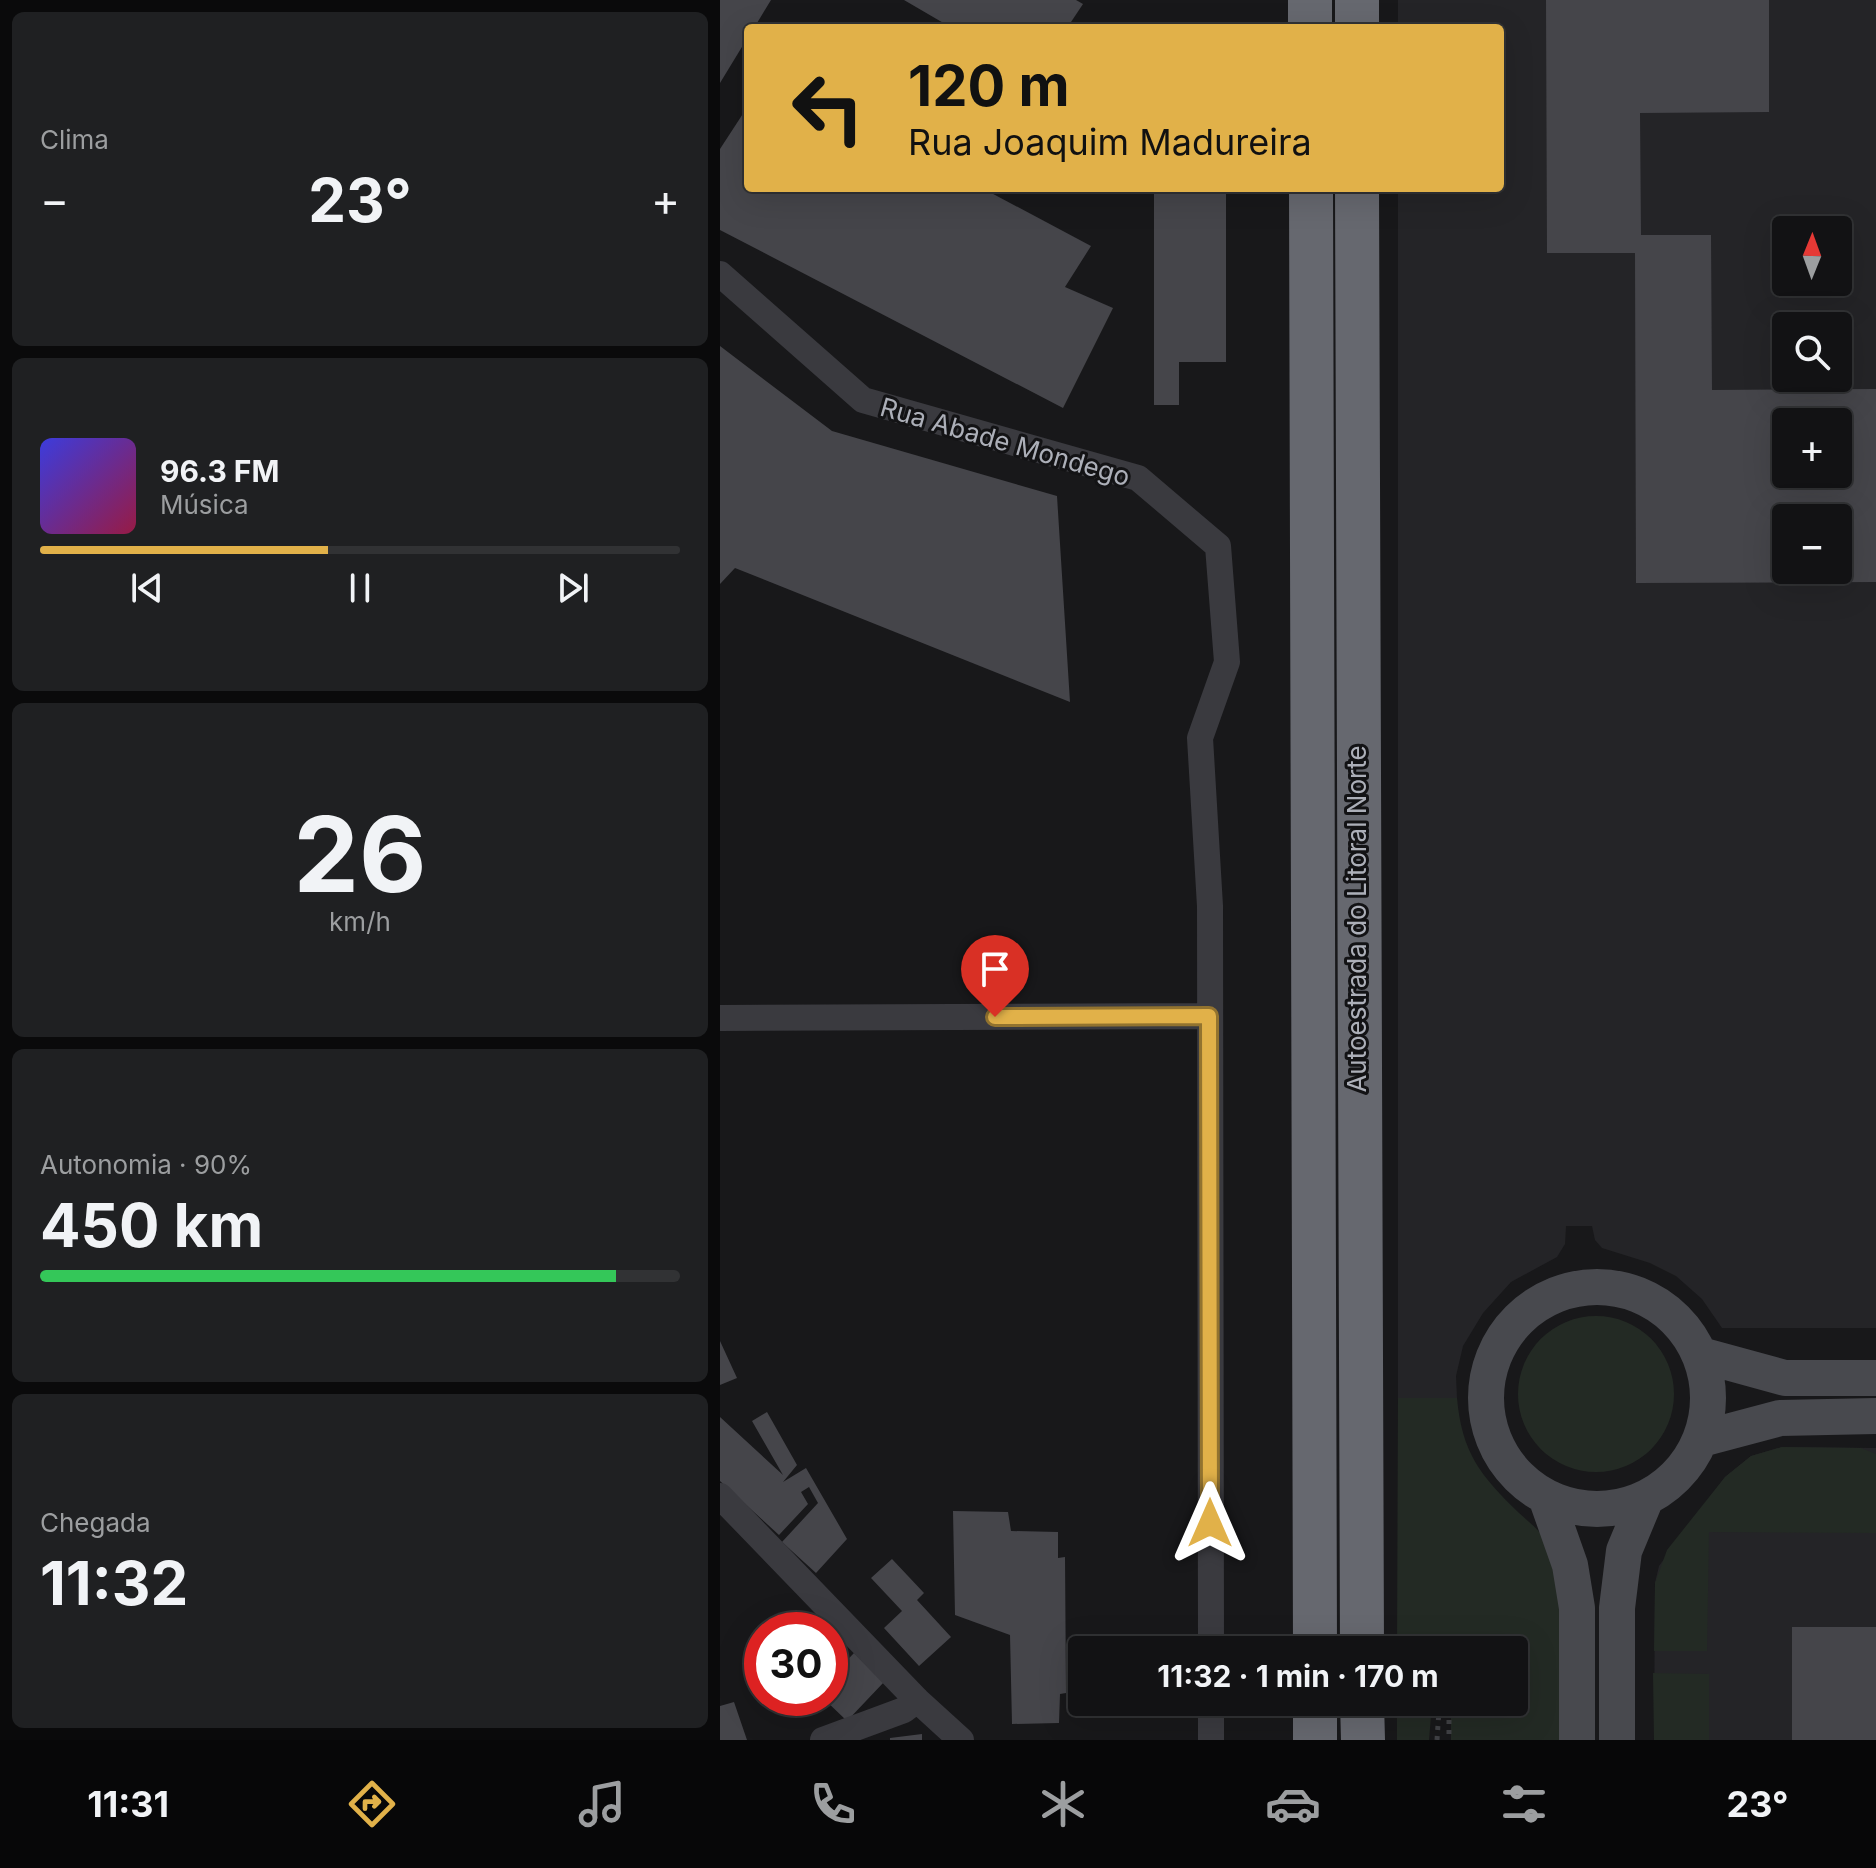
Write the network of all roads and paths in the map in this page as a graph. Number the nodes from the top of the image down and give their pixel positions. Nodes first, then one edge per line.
1 (1310, 0) edge
2 (1357, 0) edge
3 (1310, 24) edge
4 (1357, 24) edge
5 (1311, 192) edge
6 (1357, 192) edge
7 (720, 274) edge
8 (1209, 1016) junction
9 (720, 1018) edge
10 (1701, 1355) junction
11 (1876, 1378) edge
12 (1876, 1416) edge
13 (1701, 1439) junction
14 (720, 1496) edge
15 (1546, 1497) junction
16 (1646, 1498) junction
17 (1211, 1636) edge
18 (1315, 1636) edge
19 (1362, 1636) edge
20 (917, 1700) junction
21 (1211, 1716) edge
22 (1315, 1716) edge
23 (1362, 1716) edge
24 (823, 1740) edge
25 (961, 1740) edge
26 (1211, 1740) edge
27 (1315, 1740) edge
28 (1363, 1740) edge
29 (1437, 1740) edge
30 (1449, 1740) edge
31 (1577, 1740) edge
32 (1617, 1740) edge

1 - 3 highway
2 - 4 highway
5 - 18 highway, Autoestrada do Litoral Norte
6 - 19 highway, Autoestrada do Litoral Norte
7 - 8 street, Rua Abade Mondego
8 - 9 street
8 - 17 street
10 - 11 main road
10 - 13 main road
10 - 15 main road
12 - 13 main road
13 - 16 main road
14 - 20 street
15 - 16 main road
15 - 31 main road
16 - 32 main road
20 - 24 street
20 - 25 street
21 - 26 street
22 - 27 highway
23 - 28 highway
29 - 30 path

